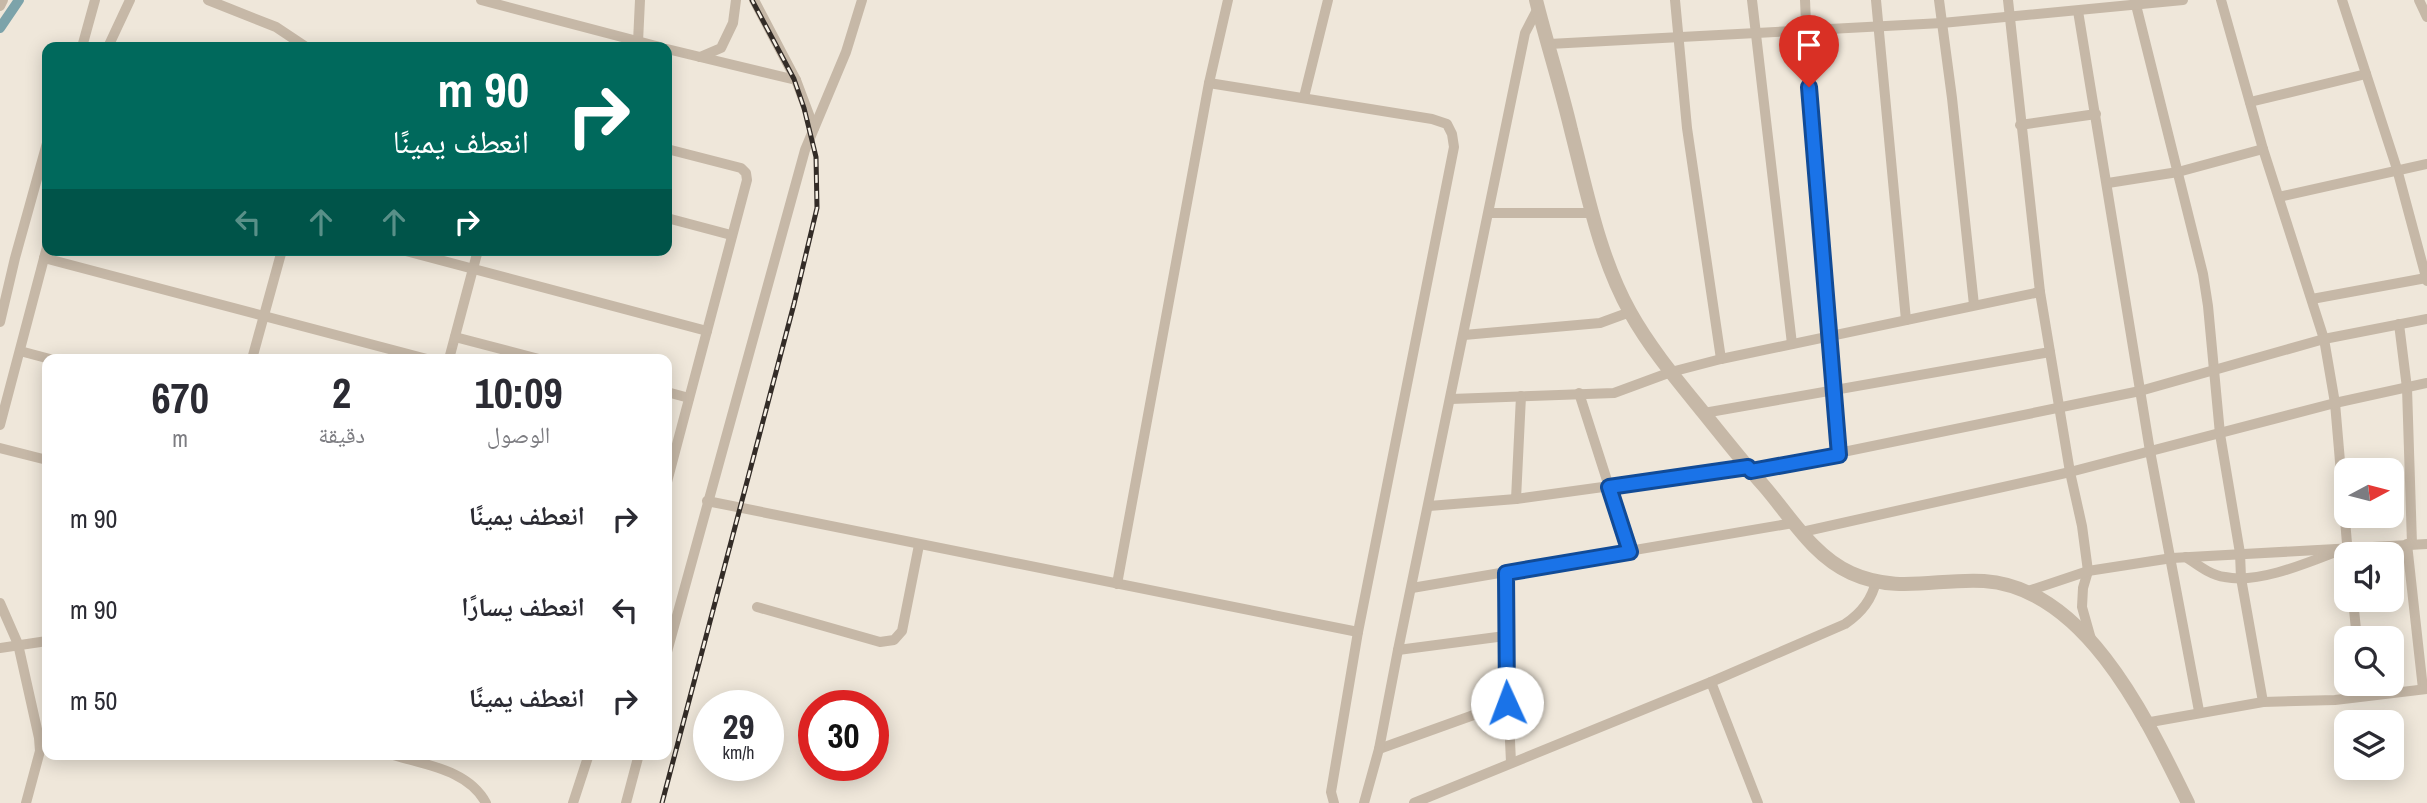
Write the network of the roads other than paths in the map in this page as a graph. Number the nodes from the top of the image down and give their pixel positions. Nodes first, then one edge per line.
1 (4, 0) edge
2 (95, 0) edge
3 (130, 0) edge
4 (208, 0) edge
5 (481, 0) edge
6 (640, 0) edge
7 (736, 0) edge
8 (754, 0) edge
9 (862, 0) edge
10 (1228, 0) edge
11 (1328, 0) edge
12 (1675, 0) edge
13 (1752, 0) edge
14 (1805, 0) edge
15 (1877, 0) edge
16 (1939, 0) edge
17 (2008, 0) edge
18 (2183, 0) edge
19 (2221, 0) edge
20 (2342, 0) edge
21 (2419, 0) edge
22 (2163, 1) edge
23 (1537, 4) edge
24 (2136, 5) junction
25 (0, 6) edge
26 (523, 6) edge
27 (2078, 10) junction
28 (2009, 17) junction
29 (2427, 17) edge
30 (1942, 23) junction
31 (1879, 26) junction
32 (1807, 32) junction
33 (1757, 34) junction
34 (1679, 38) junction
35 (638, 41) junction
36 (83, 42) edge
37 (110, 42) edge
38 (298, 42) edge
39 (642, 42) edge
40 (1549, 44) junction
41 (672, 50) edge
42 (699, 58) junction
43 (2366, 74) junction
44 (796, 80) junction
45 (1209, 83) junction
46 (1304, 97) junction
47 (2250, 102) junction
48 (2096, 114) junction
49 (2020, 125) junction
50 (814, 128) junction
51 (2263, 149) junction
52 (672, 150) edge
53 (42, 160) edge
54 (2427, 164) edge
55 (2397, 169) junction
56 (2178, 172) junction
57 (2108, 183) junction
58 (2279, 197) junction
59 (1489, 213) junction
60 (1592, 213) junction
61 (672, 219) edge
62 (731, 235) junction
63 (45, 256) edge
64 (57, 256) edge
65 (280, 256) edge
66 (424, 256) edge
67 (476, 256) edge
68 (473, 269) junction
69 (2427, 280) edge
70 (2040, 292) junction
71 (2312, 299) junction
72 (1974, 305) junction
73 (1630, 312) junction
74 (264, 314) junction
75 (2427, 319) edge
76 (1906, 320) junction
77 (0, 321) edge
78 (2399, 324) junction
79 (707, 331) junction
80 (1464, 335) junction
81 (1828, 336) junction
82 (455, 337) junction
83 (2324, 339) junction
84 (1793, 344) junction
85 (20, 351) junction
86 (2050, 352) junction
87 (253, 354) edge
88 (409, 354) edge
89 (450, 354) edge
90 (519, 354) edge
91 (42, 357) edge
92 (1721, 359) junction
93 (2214, 369) junction
94 (1671, 372) junction
95 (2427, 383) edge
96 (2407, 388) junction
97 (1833, 390) junction
98 (2140, 391) junction
99 (672, 393) edge
100 (1578, 393) junction
101 (1521, 396) junction
102 (689, 398) junction
103 (1451, 399) junction
104 (2335, 403) junction
105 (2059, 408) junction
106 (1704, 413) junction
107 (0, 425) edge
108 (2220, 434) junction
109 (0, 447) edge
110 (2151, 452) junction
111 (1839, 455) junction
112 (42, 459) edge
113 (672, 463) edge
114 (1749, 469) junction
115 (2070, 472) junction
116 (1609, 487) junction
117 (1516, 499) junction
118 (708, 501) junction
119 (1429, 506) junction
120 (1798, 528) junction
121 (2346, 542) edge
122 (2409, 544) junction
123 (2427, 544) edge
124 (919, 545) junction
125 (2404, 545) edge
126 (2334, 551) edge
127 (1630, 552) junction
128 (2240, 553) junction
129 (2334, 555) edge
130 (2186, 557) junction
131 (2172, 558) junction
132 (2088, 571) junction
133 (1506, 573) junction
134 (2241, 578) junction
135 (1876, 581) junction
136 (1117, 584) junction
137 (1412, 588) junction
138 (2028, 591) junction
139 (0, 603) edge
140 (757, 607) dead end
141 (1358, 632) junction
142 (672, 634) edge
143 (1505, 636) junction
144 (42, 642) edge
145 (2092, 642) junction
146 (18, 644) junction
147 (0, 648) edge
148 (1398, 650) junction
149 (1711, 682) junction
150 (2404, 689) edge
151 (2425, 689) edge
152 (2347, 696) edge
153 (2263, 702) junction
154 (1507, 703) junction
155 (2199, 711) junction
156 (2145, 723) junction
157 (1380, 749) junction
158 (410, 760) edge
159 (587, 760) edge
160 (637, 760) edge
161 (1511, 762) junction
162 (26, 803) edge
163 (486, 803) edge
164 (573, 803) edge
165 (626, 803) edge
166 (1334, 803) edge
167 (1364, 803) edge
168 (1414, 803) edge
169 (1758, 803) edge
170 (2188, 803) edge

1 - 25 street
2 - 36 street
3 - 37 street
4 - 38 street
5 - 26 street
6 - 35 street
7 - 42 street
8 - 44 street
9 - 50 street
10 - 45 street
11 - 46 street
12 - 34 street
13 - 33 street
14 - 32 street
15 - 31 street
16 - 30 street
17 - 28 street
18 - 22 street
19 - 47 street
20 - 43 street
21 - 29 street
22 - 24 street
23 - 40 street
23 - 59 street
24 - 27 street
24 - 56 street
26 - 35 street
27 - 28 street
27 - 48 street
28 - 30 street
28 - 49 street
30 - 31 street
30 - 72 street
31 - 32 street
31 - 76 street
32 - 33 street
32 - 81 street
33 - 34 street
33 - 84 street
34 - 40 street
34 - 92 street
35 - 39 street
40 - 60 street
41 - 42 street
42 - 44 street
43 - 47 street
43 - 55 street
44 - 50 street
45 - 46 street
45 - 136 street
46 - 141 street
47 - 51 street
48 - 49 street
48 - 57 street
49 - 70 street
50 - 118 street
51 - 56 street
51 - 58 street
52 - 62 street
53 - 77 street
54 - 55 street
55 - 58 street
55 - 69 street
56 - 57 street
56 - 93 street
57 - 98 street
58 - 71 street
59 - 60 street
59 - 80 street
60 - 73 street
61 - 62 street
62 - 79 street
63 - 85 street
64 - 74 street
65 - 74 street
66 - 68 street
67 - 68 street
68 - 79 street
68 - 82 street
69 - 71 street
70 - 72 street
70 - 86 street
71 - 83 street
72 - 76 street
73 - 80 street
73 - 94 street
74 - 87 street
74 - 88 street
75 - 78 street
76 - 81 street
78 - 83 street
78 - 96 street
79 - 102 street
80 - 103 street
81 - 84 street
81 - 97 street
82 - 89 street
82 - 90 street
83 - 93 street
83 - 104 street
84 - 92 street
85 - 91 street
85 - 107 street
86 - 97 street
86 - 105 street
92 - 94 street
93 - 98 street
93 - 108 street
94 - 100 street
94 - 106 street
95 - 96 street
96 - 104 street
96 - 122 street
97 - 106 street
97 - 111 street
98 - 105 street
98 - 110 street
99 - 102 street
100 - 101 street
100 - 116 street
101 - 103 street
101 - 117 street
102 - 113 street
103 - 119 street
104 - 108 street
104 - 121 street
105 - 111 street
105 - 115 street
106 - 114 street
108 - 110 street
108 - 128 street
109 - 112 street
110 - 115 street
110 - 131 street
111 - 114 street
114 - 116 street
114 - 120 street
115 - 120 street
115 - 132 street
116 - 117 street
116 - 127 street
117 - 119 street
118 - 124 street
118 - 142 street
119 - 137 street
120 - 127 street
120 - 135 street
122 - 123 street
122 - 125 street
122 - 151 street
124 - 136 street
124 - 140 street
126 - 128 street
127 - 133 street
128 - 130 street
128 - 134 street
129 - 134 street
130 - 131 street
130 - 134 street
131 - 132 street
131 - 155 street
132 - 138 street
132 - 145 street
133 - 137 street
133 - 143 street
134 - 153 street
135 - 138 street
135 - 149 street
136 - 141 street
137 - 148 street
138 - 145 street
139 - 146 street
141 - 166 street
143 - 148 street
143 - 154 street
144 - 146 street
145 - 156 street
146 - 147 street
146 - 162 street
148 - 157 street
149 - 161 street
149 - 169 street
150 - 151 street
152 - 153 street
153 - 155 street
154 - 157 street
154 - 161 street
155 - 156 street
156 - 170 street
157 - 167 street
158 - 163 street
159 - 164 street
160 - 165 street
161 - 168 street

